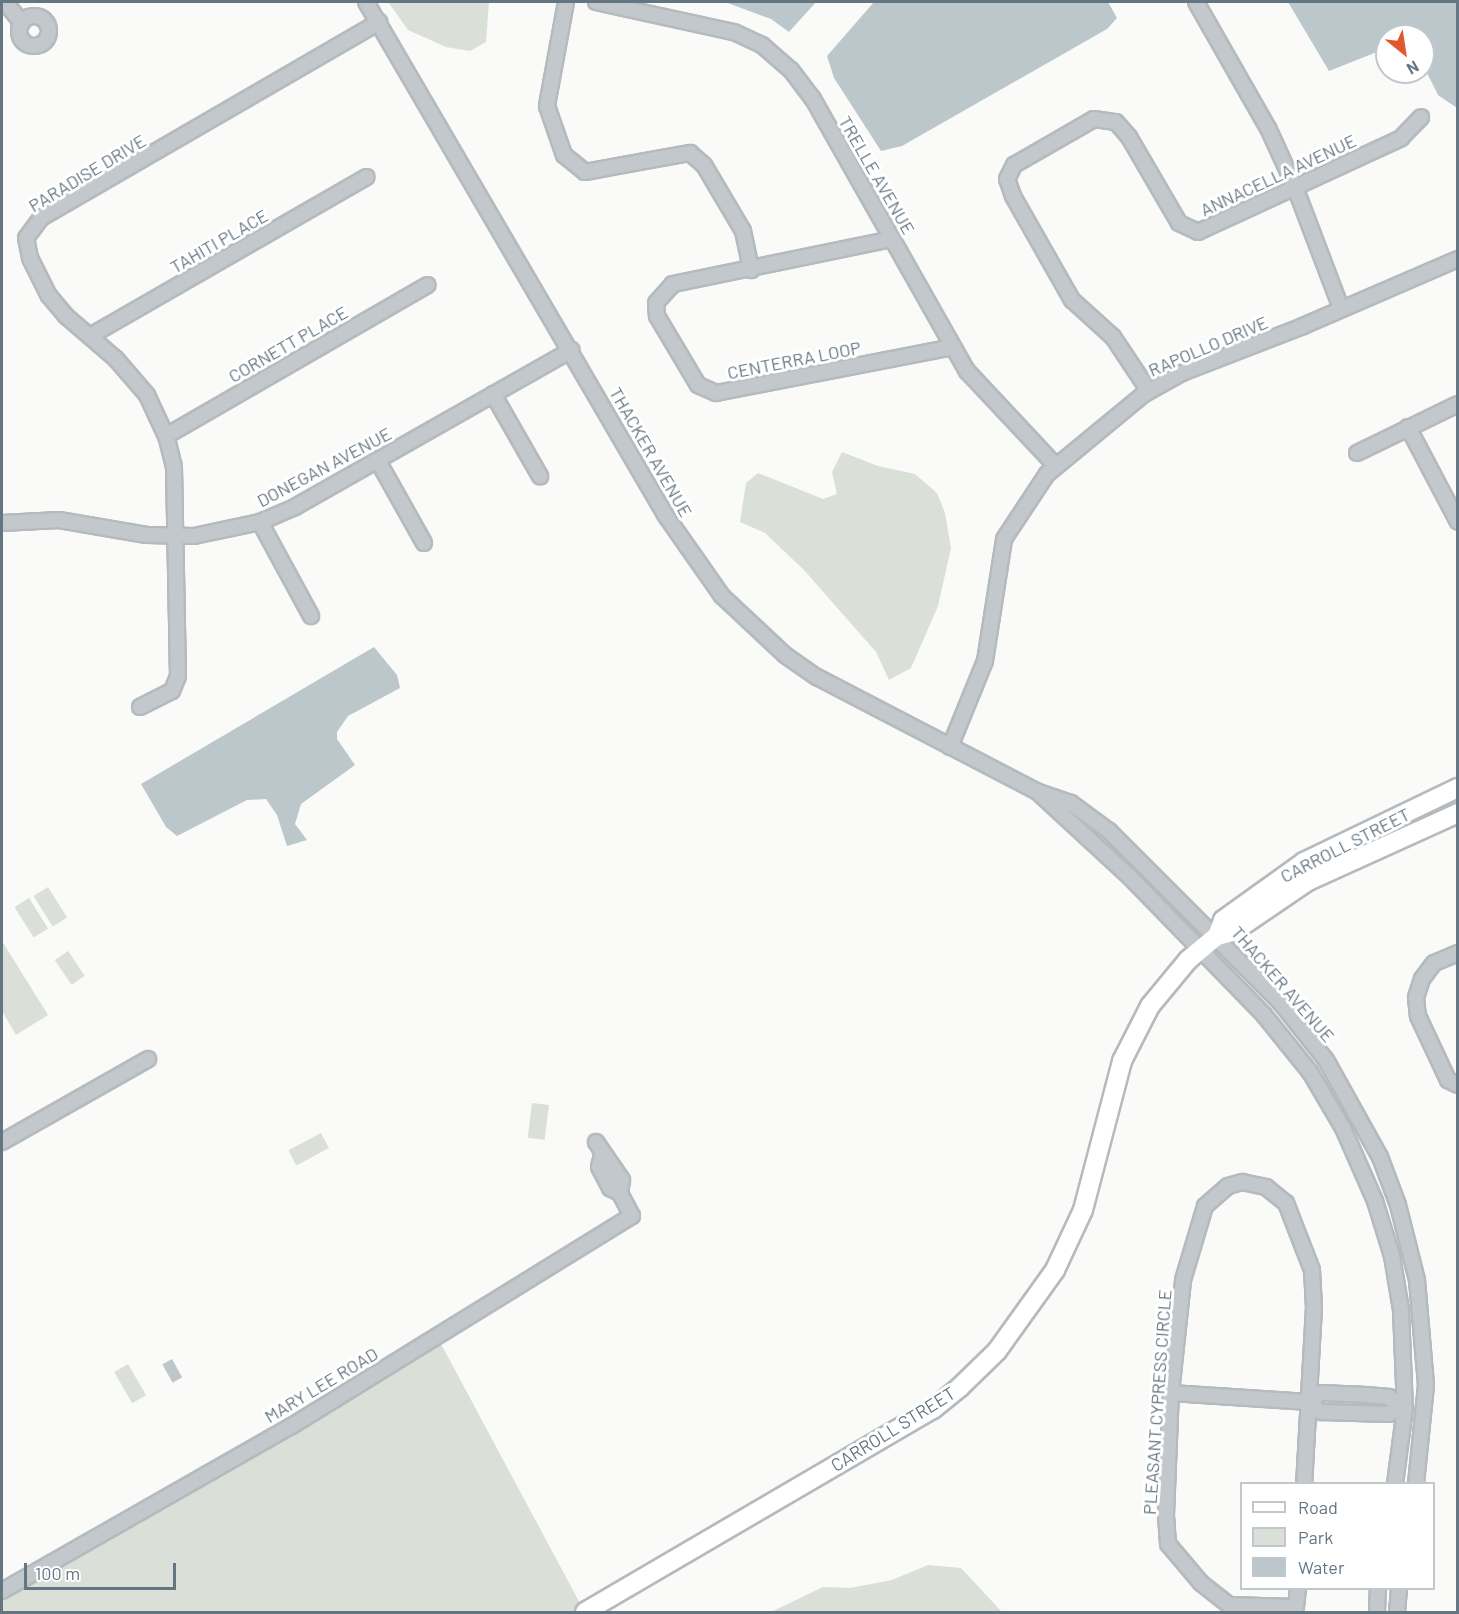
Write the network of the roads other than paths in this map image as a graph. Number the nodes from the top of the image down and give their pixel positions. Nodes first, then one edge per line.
1 (5, 2) edge
2 (366, 2) edge
3 (566, 2) edge
4 (596, 2) edge
5 (1196, 2) edge
6 (22, 22) dead end
7 (379, 22) junction
8 (1421, 117) dead end
9 (366, 177) dead end
10 (1295, 187) junction
11 (892, 239) junction
12 (1458, 258) edge
13 (751, 270) junction
14 (428, 285) dead end
15 (1341, 308) junction
16 (90, 336) junction
17 (953, 346) junction
18 (571, 350) junction
19 (1149, 391) junction
20 (493, 394) junction
21 (1458, 404) edge
22 (1408, 427) junction
23 (166, 436) junction
24 (1357, 453) dead end
25 (378, 461) junction
26 (1056, 466) junction
27 (540, 476) dead end
28 (260, 522) junction
29 (1458, 522) edge
30 (2, 523) edge
31 (173, 535) junction
32 (424, 543) dead end
33 (311, 616) dead end
34 (140, 707) dead end
35 (950, 747) junction
36 (1458, 788) edge
37 (1036, 791) junction
38 (1458, 804) edge
39 (1458, 813) edge
40 (1355, 859) junction
41 (1217, 936) junction
42 (1201, 949) junction
43 (1458, 953) edge
44 (148, 1059) dead end
45 (1458, 1085) edge
46 (2, 1142) edge
47 (596, 1142) dead end
48 (1172, 1393) junction
49 (1309, 1402) junction
50 (1403, 1408) junction
51 (1426, 1409) junction
52 (1304, 1482) edge
53 (1395, 1482) edge
54 (1416, 1482) edge
55 (1298, 1590) edge
56 (1378, 1590) edge
57 (1399, 1590) edge
58 (2, 1591) edge
59 (1296, 1610) edge
60 (585, 1612) edge
61 (1377, 1612) edge
62 (1397, 1612) edge

1 - 6 street
2 - 7 street, THACKER AVENUE
3 - 13 street
4 - 11 street, TRELLE AVENUE
5 - 10 street
7 - 16 street, PARADISE DRIVE
7 - 18 street, THACKER AVENUE
8 - 10 street, ANNACELLA AVENUE
9 - 16 street, TAHITI PLACE
10 - 15 street
10 - 19 street, ANNACELLA AVENUE
11 - 13 street, CENTERRA LOOP
11 - 17 street, TRELLE AVENUE
12 - 15 street, RAPOLLO DRIVE
13 - 17 street, CENTERRA LOOP
14 - 23 street, CORNETT PLACE
15 - 19 street, RAPOLLO DRIVE
16 - 23 street, PARADISE DRIVE
17 - 26 street, TRELLE AVENUE
18 - 20 street, DONEGAN AVENUE
18 - 35 street, THACKER AVENUE
19 - 26 street, RAPOLLO DRIVE
20 - 25 street, DONEGAN AVENUE
20 - 27 street
21 - 22 street
22 - 24 street
22 - 29 street
23 - 31 street, PARADISE DRIVE
25 - 28 street, DONEGAN AVENUE
25 - 32 street
26 - 35 street, RAPOLLO DRIVE
28 - 31 street, DONEGAN AVENUE
28 - 33 street
30 - 31 street, DONEGAN AVENUE
31 - 34 street, PARADISE DRIVE
35 - 37 street, THACKER AVENUE
36 - 41 main road, CARROLL STREET
37 - 41 street, THACKER AVENUE
37 - 42 street, THACKER AVENUE
38 - 40 main road
39 - 40 main road, CARROLL STREET
40 - 41 main road, CARROLL STREET
41 - 42 main road, CARROLL STREET
41 - 51 street, THACKER AVENUE
42 - 50 street, THACKER AVENUE
42 - 60 main road, CARROLL STREET
43 - 45 street
44 - 46 street
47 - 58 street, MARY LEE ROAD
48 - 49 street
48 - 49 street, PLEASANT CYPRESS CIRCLE
48 - 59 street, PLEASANT CYPRESS CIRCLE
49 - 50 street
49 - 52 street, PLEASANT CYPRESS CIRCLE
50 - 51 street
50 - 53 street, THACKER AVENUE
51 - 54 street, THACKER AVENUE
55 - 59 street, PLEASANT CYPRESS CIRCLE
56 - 61 street
57 - 62 street

